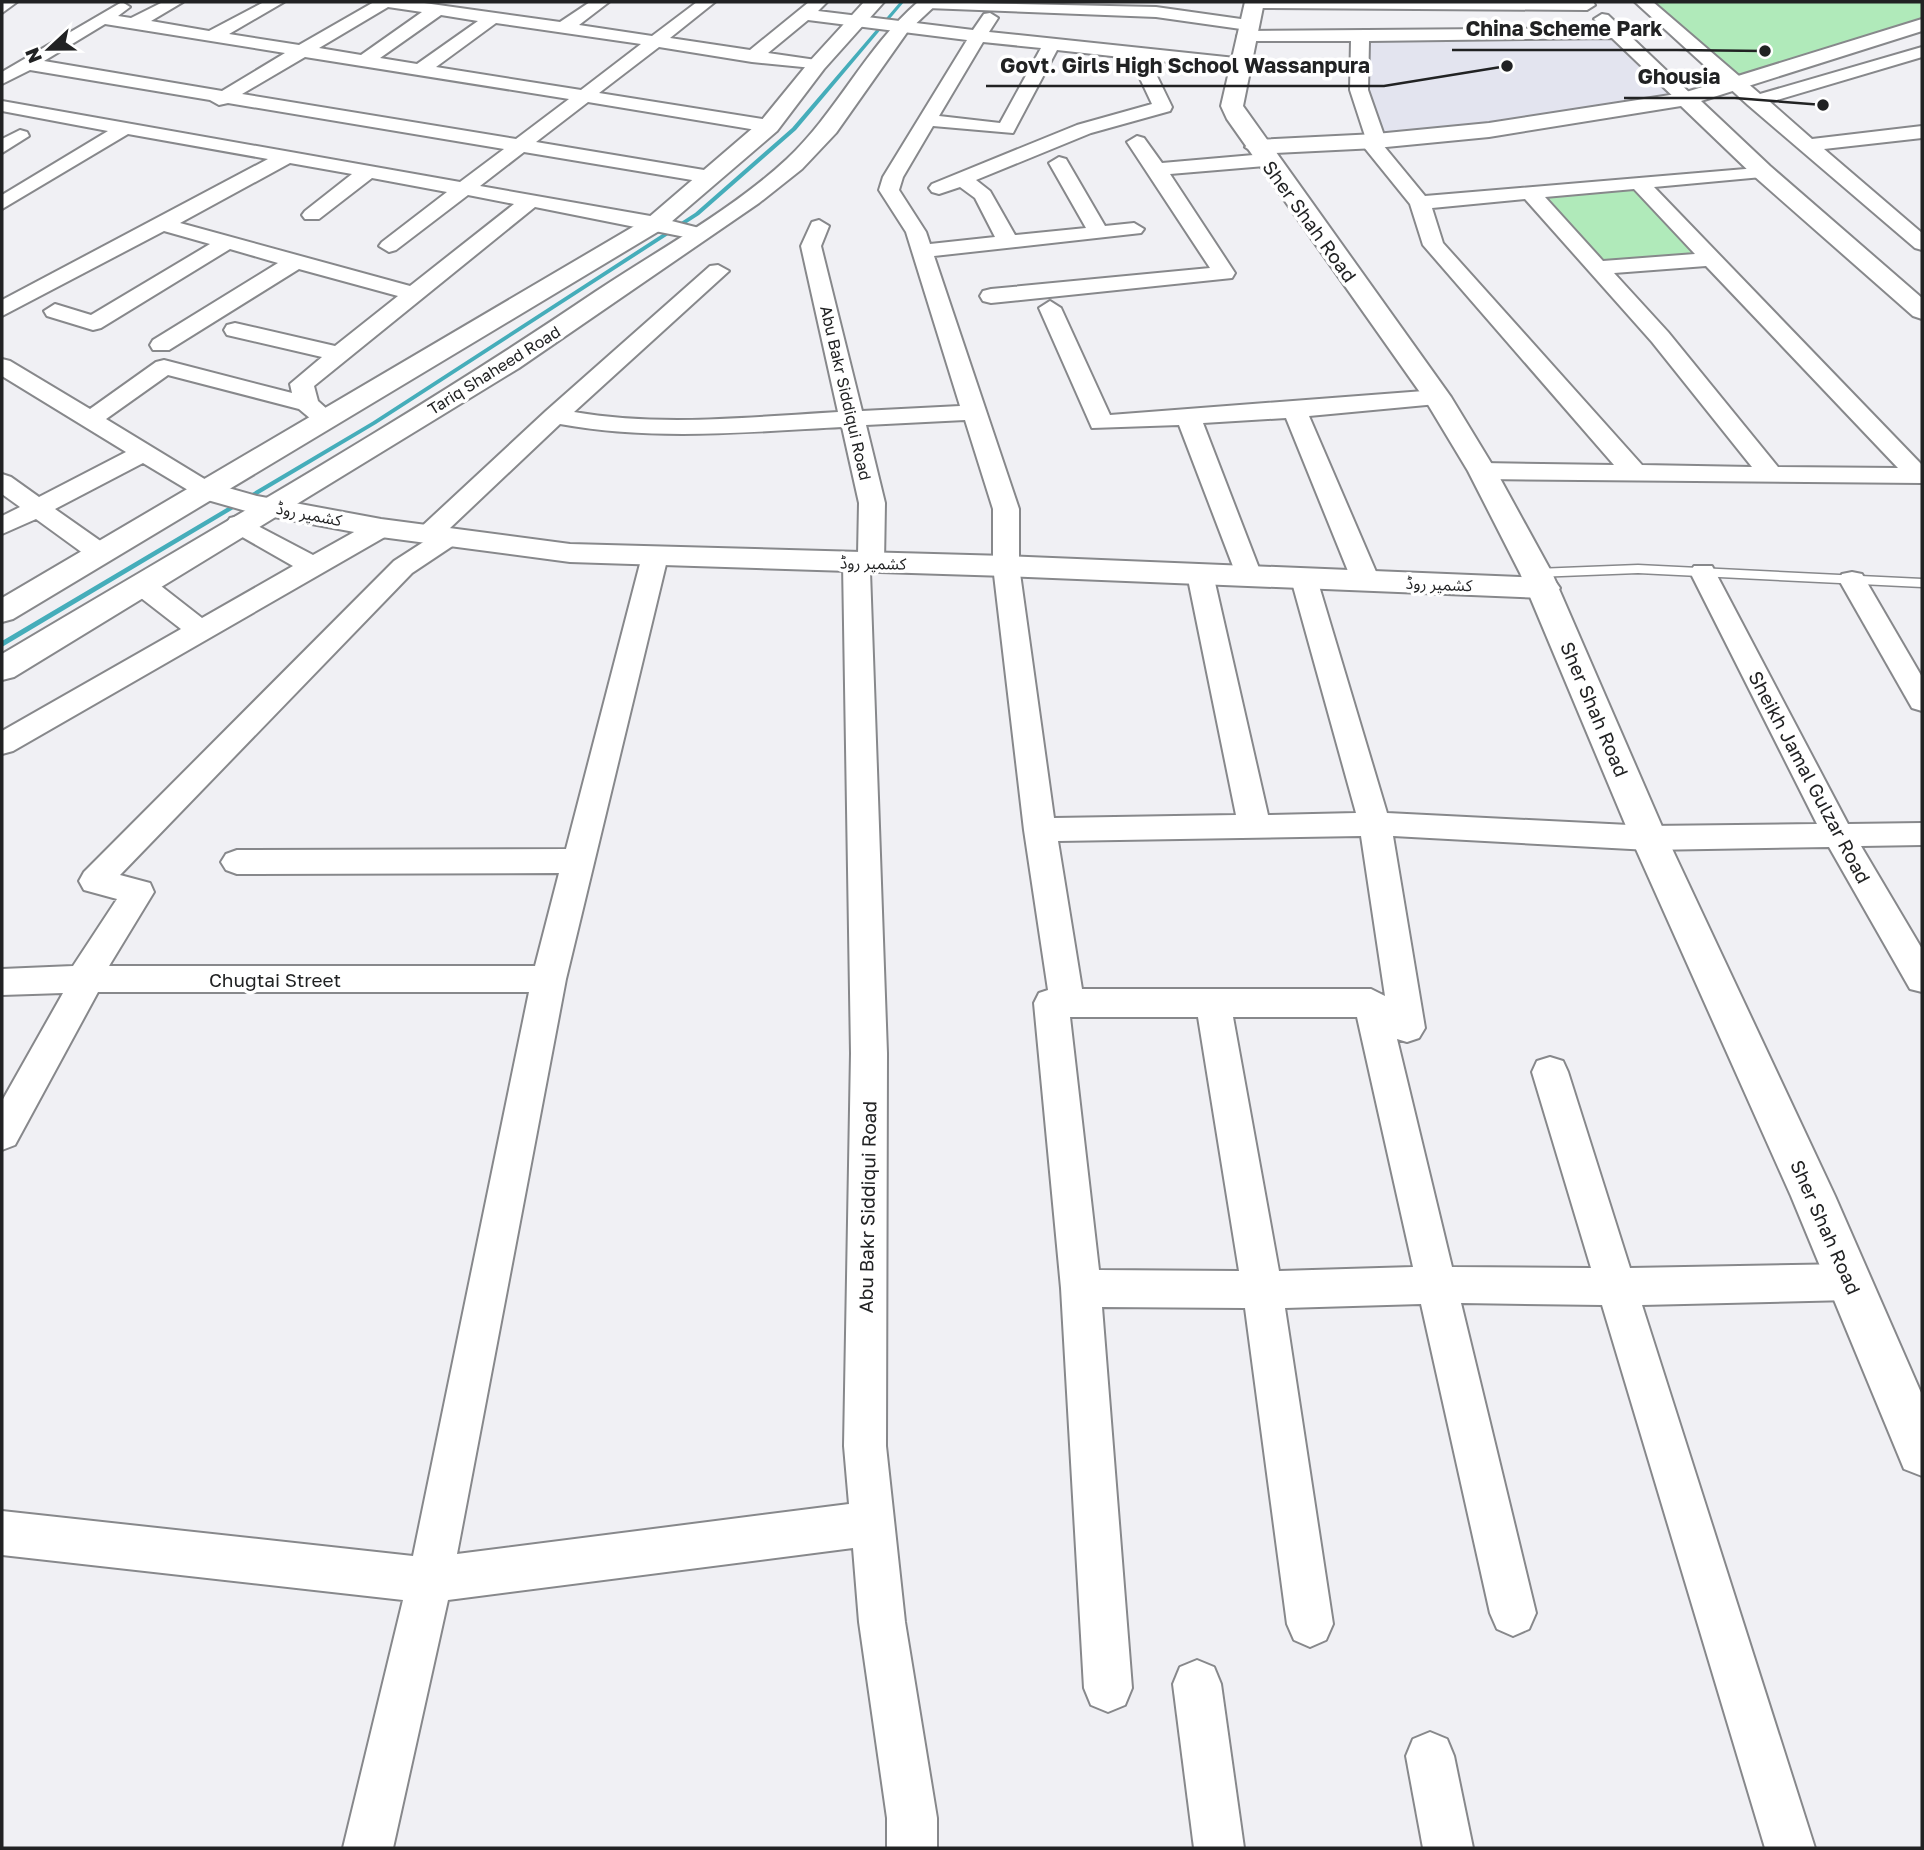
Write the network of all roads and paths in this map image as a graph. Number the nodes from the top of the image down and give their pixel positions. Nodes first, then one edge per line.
1 (9, 2) edge
2 (130, 2) edge
3 (175, 2) edge
4 (276, 2) edge
5 (385, 2) edge
6 (601, 2) edge
7 (707, 2) edge
8 (819, 2) edge
9 (1254, 2) edge
10 (1643, 2) edge
11 (928, 3) edge
12 (1455, 3) edge
13 (1586, 3) edge
14 (1031, 6) edge
15 (1100, 6) edge
16 (996, 7) junction
17 (1159, 7) edge
18 (2, 8) edge
19 (437, 10) junction
20 (804, 14) junction
21 (864, 16) edge
22 (492, 18) junction
23 (104, 19) junction
24 (133, 24) junction
25 (1922, 25) edge
26 (898, 27) junction
27 (562, 29) junction
28 (1247, 30) junction
29 (1616, 33) junction
30 (212, 36) junction
31 (978, 36) junction
32 (1360, 36) junction
33 (654, 43) junction
34 (1052, 44) junction
35 (302, 51) junction
36 (1922, 52) edge
37 (1149, 55) junction
38 (752, 57) junction
39 (364, 61) junction
40 (1239, 63) junction
41 (29, 64) junction
42 (817, 65) junction
43 (420, 70) junction
44 (2, 79) edge
45 (1735, 84) junction
46 (226, 97) junction
47 (586, 97) junction
48 (1686, 99) junction
49 (1754, 101) junction
50 (2, 106) edge
51 (205, 109) dead end
52 (928, 120) junction
53 (184, 121) dead end
54 (769, 126) junction
55 (127, 127) junction
56 (1921, 133) edge
57 (163, 134) junction
58 (20, 136) dead end
59 (1372, 141) junction
60 (1137, 142) dead end
61 (520, 145) junction
62 (1805, 145) junction
63 (2, 147) edge
64 (1260, 153) junction
65 (289, 156) junction
66 (1059, 163) dead end
67 (1157, 169) junction
68 (1762, 171) junction
69 (369, 172) junction
70 (710, 177) junction
71 (962, 179) junction
72 (1639, 183) junction
73 (939, 188) dead end
74 (461, 189) junction
75 (1531, 194) junction
76 (529, 202) junction
77 (2, 203) edge
78 (1420, 203) junction
79 (312, 215) dead end
80 (162, 224) junction
81 (819, 226) dead end
82 (679, 229) junction
83 (1134, 229) dead end
84 (1099, 233) junction
85 (228, 242) junction
86 (1008, 242) junction
87 (1922, 244) edge
88 (389, 246) dead end
89 (923, 251) junction
90 (1711, 259) junction
91 (296, 261) junction
92 (1598, 268) junction
93 (718, 271) dead end
94 (414, 294) junction
95 (992, 296) dead end
96 (1050, 308) dead end
97 (2, 309) edge
98 (55, 311) dead end
99 (1922, 311) edge
100 (235, 330) dead end
101 (161, 345) dead end
102 (339, 354) junction
103 (2, 366) edge
104 (1437, 397) junction
105 (1295, 410) junction
106 (316, 412) junction
107 (975, 412) junction
108 (554, 416) junction
109 (1188, 417) junction
110 (90, 420) junction
111 (854, 421) junction
112 (143, 453) junction
113 (1482, 471) junction
114 (1634, 472) junction
115 (1771, 474) junction
116 (1920, 476) edge
117 (2, 482) edge
118 (207, 491) junction
119 (37, 508) junction
120 (253, 512) junction
121 (2, 526) edge
122 (381, 528) junction
123 (438, 536) junction
124 (100, 553) junction
125 (655, 556) junction
126 (864, 563) junction
127 (313, 566) junction
128 (1006, 566) junction
129 (1703, 572) junction
130 (1200, 574) junction
131 (1249, 576) junction
132 (1304, 579) junction
133 (1540, 580) junction
134 (1852, 580) junction
135 (1366, 581) junction
136 (1922, 583) edge
137 (142, 585) junction
138 (2, 612) edge
139 (200, 630) junction
140 (2, 669) edge
141 (1913, 670) edge
142 (1922, 701) edge
143 (2, 744) edge
144 (1254, 824) junction
145 (1375, 824) junction
146 (1040, 830) junction
147 (1922, 834) edge
148 (1839, 836) junction
149 (1649, 838) junction
150 (576, 861) junction
151 (237, 862) dead end
152 (83, 979) junction
153 (549, 979) junction
154 (1922, 979) edge
155 (2, 982) edge
156 (1213, 1003) junction
157 (1067, 1004) junction
158 (1407, 1028) dead end
159 (1550, 1072) dead end
160 (2, 1135) edge
161 (1850, 1282) junction
162 (1438, 1285) junction
163 (1617, 1287) junction
164 (1081, 1288) junction
165 (1262, 1290) junction
166 (1922, 1452) edge
167 (873, 1523) junction
168 (2, 1533) edge
169 (430, 1580) junction
170 (1513, 1613) dead end
171 (1310, 1624) dead end
172 (1197, 1684) dead end
173 (1108, 1688) dead end
174 (1430, 1756) dead end
175 (368, 1848) edge
176 (912, 1848) edge
177 (1219, 1848) edge
178 (1448, 1848) edge
179 (1790, 1848) edge

1 - 18 street
2 - 23 street
3 - 24 street
4 - 30 street
5 - 19 street
5 - 35 street
6 - 27 street
7 - 33 street
8 - 20 street
9 - 12 street
9 - 28 main road, Sher Shah Road
10 - 45 street
11 - 16 street
11 - 26 main road, Tariq Shaheed Road
12 - 13 street
13 - 29 street
14 - 15 street
14 - 16 street
15 - 17 street
16 - 31 street
17 - 28 street
19 - 22 street
19 - 39 street
20 - 21 street
20 - 38 street
21 - 26 street
21 - 42 main road, Tariq Shaheed Road
22 - 27 street
22 - 43 street
23 - 24 street
23 - 41 street
24 - 30 street
25 - 45 main road
26 - 31 street
26 - 82 main road, Tariq Shaheed Road
27 - 33 street
28 - 32 street
28 - 40 main road, Sher Shah Road
29 - 32 street
29 - 48 street
30 - 35 street
31 - 34 street
31 - 52 street
32 - 59 street
33 - 38 street
33 - 47 street
34 - 37 street
34 - 52 street
35 - 39 street
35 - 46 street
36 - 49 street
37 - 40 street
37 - 71 street
38 - 42 street
39 - 43 street
40 - 64 main road, Sher Shah Road
41 - 44 street
41 - 46 street
42 - 54 main road, Tariq Shaheed Road
43 - 47 street
45 - 48 main road
45 - 49 street
46 - 51 street
46 - 61 street
47 - 54 street
47 - 61 street
48 - 59 main road
48 - 68 main road
49 - 62 street
50 - 55 street
52 - 89 street
53 - 57 street
54 - 70 main road, Tariq Shaheed Road
55 - 57 street
55 - 77 street
56 - 62 street
57 - 65 street
58 - 63 street
59 - 64 main road
59 - 78 street
60 - 67 street
61 - 70 street
61 - 74 street
62 - 87 street
64 - 67 street
64 - 104 main road, Sher Shah Road
65 - 69 street
65 - 80 street
66 - 84 street
67 - 95 street
68 - 72 street
68 - 99 main road
69 - 74 street
69 - 79 street
70 - 82 main road, Tariq Shaheed Road
71 - 73 street
71 - 86 street
72 - 75 street
72 - 90 street
74 - 76 street
74 - 88 street
75 - 78 street
75 - 92 street
76 - 82 street
76 - 94 street
78 - 114 street
80 - 85 street
80 - 97 street
81 - 111 street, Abu Bakr Siddiqui Road
82 - 106 main road, Tariq Shaheed Road
82 - 120 main road, Tariq Shaheed Road
83 - 84 street
84 - 86 street
85 - 91 street
85 - 98 street
86 - 89 street
89 - 107 street
90 - 92 street
90 - 116 street
91 - 94 street
91 - 101 street
92 - 115 street
93 - 108 street
94 - 102 street
96 - 109 street
100 - 102 street
102 - 106 street
103 - 110 street
104 - 105 street
104 - 113 main road, Sher Shah Road
105 - 109 street
105 - 135 street
106 - 110 street
106 - 118 main road, Tariq Shaheed Road
107 - 111 street
107 - 128 street
108 - 111 street
108 - 123 street
109 - 131 street
110 - 112 street
111 - 126 street, Abu Bakr Siddiqui Road
112 - 118 street
112 - 119 street
113 - 114 street
113 - 133 main road, Sher Shah Road
114 - 115 street
115 - 116 street
117 - 119 street
118 - 120 main road, کشمیر روڈ
118 - 124 main road, Tariq Shaheed Road
119 - 121 street
119 - 124 street
120 - 122 main road, کشمیر روڈ
120 - 127 street
120 - 137 main road, Tariq Shaheed Road
122 - 123 main road, کشمیر روڈ
122 - 127 street
123 - 125 main road, کشمیر روڈ
123 - 152 street
124 - 138 main road, Tariq Shaheed Road
125 - 126 main road, کشمیر روڈ
125 - 150 street
126 - 128 main road, کشمیر روڈ
126 - 167 street, Abu Bakr Siddiqui Road
127 - 139 street
128 - 130 main road, کشمیر روڈ
128 - 146 street
129 - 133 lane
129 - 134 lane
129 - 148 street, Sheikh Jamal Gulzar Road
130 - 131 main road, کشمیر روڈ
130 - 144 street
131 - 132 main road, کشمیر روڈ
132 - 135 main road, کشمیر روڈ
132 - 145 street
133 - 135 main road, کشمیر روڈ
133 - 149 main road, Sher Shah Road
134 - 136 lane
134 - 141 street
137 - 139 street
137 - 140 main road, Tariq Shaheed Road
139 - 143 street
141 - 142 street
144 - 145 street
144 - 146 street
145 - 149 street
145 - 158 street
146 - 157 street
147 - 148 street
148 - 149 street
148 - 154 street, Sheikh Jamal Gulzar Road
149 - 161 main road, Sher Shah Road
150 - 151 street
150 - 153 street
152 - 153 street, Chugtai Street
152 - 155 street, Chugtai Street
152 - 160 street
153 - 169 street
156 - 157 street
156 - 162 street
156 - 165 street
157 - 164 street
159 - 163 street
161 - 163 street
161 - 166 main road, Sher Shah Road
162 - 163 street
162 - 165 street
162 - 170 street
163 - 179 street
164 - 165 street
164 - 173 street
165 - 171 street
167 - 169 street
167 - 176 street, Abu Bakr Siddiqui Road
168 - 169 street
169 - 175 street
172 - 177 street
174 - 178 street

